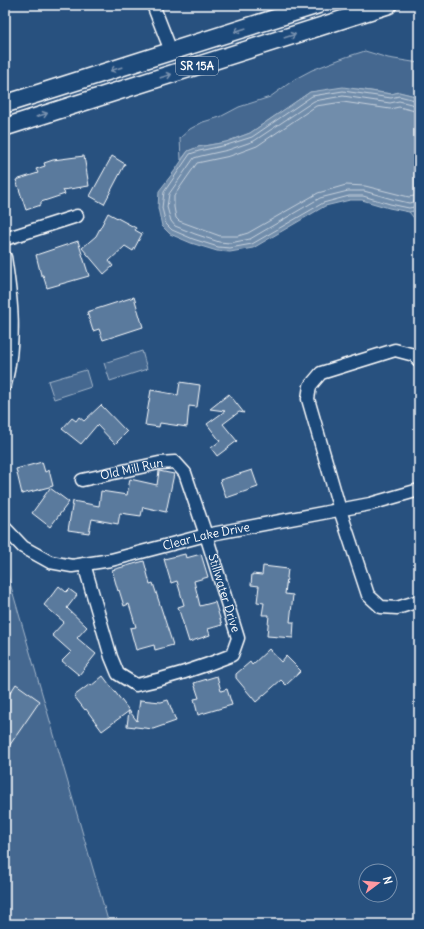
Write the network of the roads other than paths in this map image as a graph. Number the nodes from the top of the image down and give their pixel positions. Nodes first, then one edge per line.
1 (153, 5) edge
2 (317, 5) edge
3 (388, 5) edge
4 (170, 52) junction
5 (5, 104) edge
6 (5, 127) edge
7 (77, 216) dead end
8 (5, 239) edge
9 (5, 257) edge
10 (419, 361) edge
11 (5, 385) edge
12 (82, 480) dead end
13 (419, 490) edge
14 (340, 510) junction
15 (5, 528) edge
16 (206, 535) junction
17 (84, 564) junction
18 (419, 601) edge

1 - 4 street
2 -> 4 highway, SR 15A
6 -> 3 highway, SR 15A
4 -> 5 highway, SR 15A
7 - 8 street
9 - 11 street
10 - 14 street
12 - 16 street, Old Mill Run
13 - 14 street, Clear Lake Drive
14 - 16 street, Clear Lake Drive
14 - 18 street
15 - 17 street, Clear Lake Drive
16 - 17 street, Clear Lake Drive
16 - 17 street, Stillwater Drive

